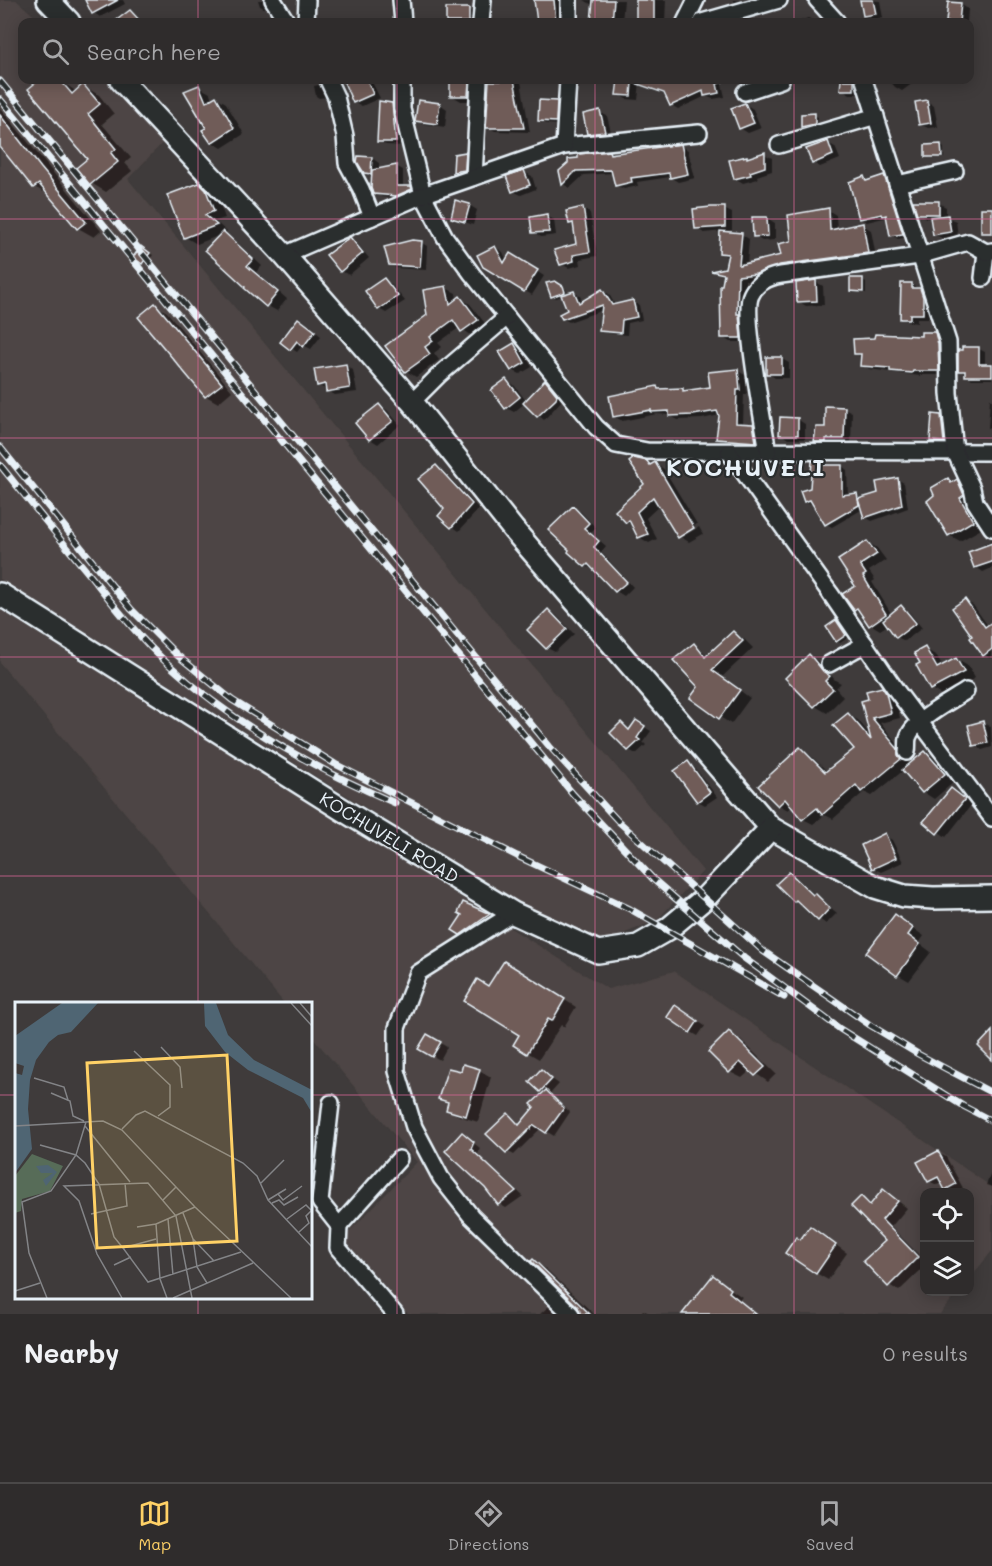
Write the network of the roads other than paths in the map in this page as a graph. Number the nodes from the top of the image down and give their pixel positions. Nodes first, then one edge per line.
1 (48, 0) edge
2 (273, 0) edge
3 (308, 0) edge
4 (401, 0) edge
5 (483, 0) edge
6 (569, 0) edge
7 (696, 0) edge
8 (779, 0) edge
9 (817, 0) edge
10 (65, 18) edge
11 (284, 18) edge
12 (306, 18) edge
13 (403, 18) edge
14 (482, 18) edge
15 (569, 18) edge
16 (688, 18) edge
17 (716, 18) edge
18 (833, 18) edge
19 (125, 84) edge
20 (330, 84) edge
21 (402, 84) edge
22 (479, 84) edge
23 (568, 84) edge
24 (769, 84) edge
25 (865, 84) edge
26 (745, 92) dead end
27 (876, 116) junction
28 (699, 133) dead end
29 (778, 145) dead end
30 (564, 146) junction
31 (955, 171) dead end
32 (474, 177) junction
33 (897, 184) junction
34 (423, 195) junction
35 (372, 217) junction
36 (989, 251) edge
37 (284, 255) junction
38 (919, 256) junction
39 (983, 278) dead end
40 (507, 317) junction
41 (412, 402) junction
42 (729, 452) junction
43 (768, 452) junction
44 (955, 452) junction
45 (992, 452) edge
46 (992, 528) edge
47 (0, 594) edge
48 (865, 644) junction
49 (829, 664) dead end
50 (966, 692) dead end
51 (920, 722) junction
52 (907, 752) dead end
53 (992, 818) edge
54 (771, 828) junction
55 (992, 897) edge
56 (513, 913) junction
57 (331, 1104) dead end
58 (399, 1159) dead end
59 (339, 1226) junction
60 (395, 1314) edge
61 (571, 1314) edge

1 - 10 main road
2 - 11 street
3 - 12 street
4 - 13 street
5 - 14 street
6 - 15 street
7 - 16 street
8 - 17 street
9 - 18 street
19 - 37 main road
20 - 35 street
21 - 34 street
22 - 32 street
23 - 30 street
24 - 26 street
25 - 27 street
27 - 29 street
27 - 33 street
28 - 30 street
30 - 32 street
31 - 33 street
32 - 34 street
33 - 38 street
34 - 35 street
34 - 40 street
35 - 37 street
36 - 38 street
36 - 39 street
37 - 41 main road
38 - 43 street
38 - 44 street
40 - 41 street
40 - 42 street
41 - 54 main road
42 - 43 street
42 - 48 street
43 - 44 street
44 - 45 street
44 - 46 street
47 - 56 main road, KOCHUVELI ROAD
48 - 49 street
48 - 51 street
50 - 51 street
51 - 52 street
51 - 53 street
54 - 55 main road
54 - 56 main road, KOCHUVELI ROAD
56 - 61 street
57 - 59 street
58 - 59 street
59 - 60 street

